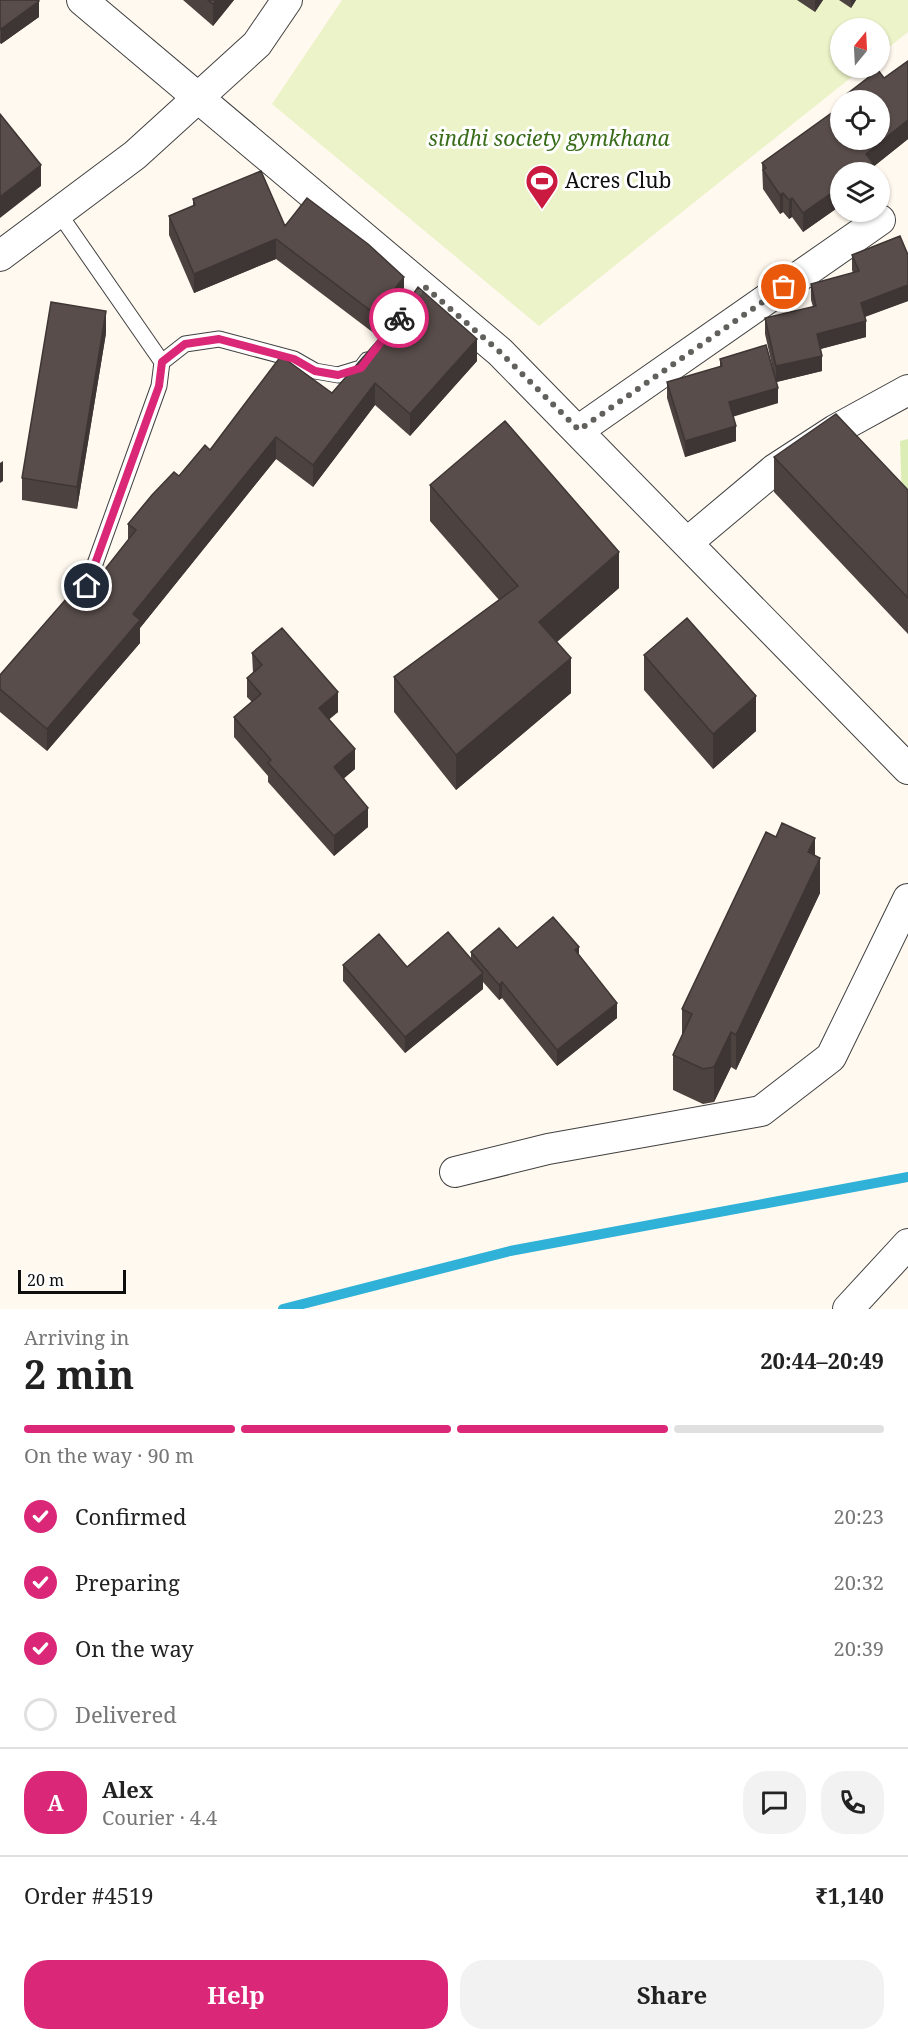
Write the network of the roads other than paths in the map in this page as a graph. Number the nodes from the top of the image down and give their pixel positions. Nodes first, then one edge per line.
1 (82, 0) edge
2 (287, 0) edge
3 (200, 96) junction
4 (58, 212) junction
5 (877, 222) edge
6 (0, 256) edge
7 (374, 351) edge
8 (162, 362) junction
9 (908, 390) edge
10 (579, 430) junction
11 (688, 542) junction
12 (87, 586) edge
13 (908, 768) edge
14 (908, 899) edge
15 (455, 1172) dead end
16 (908, 1244) edge
17 (848, 1309) edge

1 - 3 street
2 - 3 street
3 - 4 street
3 - 10 street
4 - 6 street
4 - 8 lane
5 - 10 street
7 - 8 lane
8 - 12 lane
9 - 11 street
10 - 11 street
11 - 13 street
14 - 15 street
16 - 17 street

